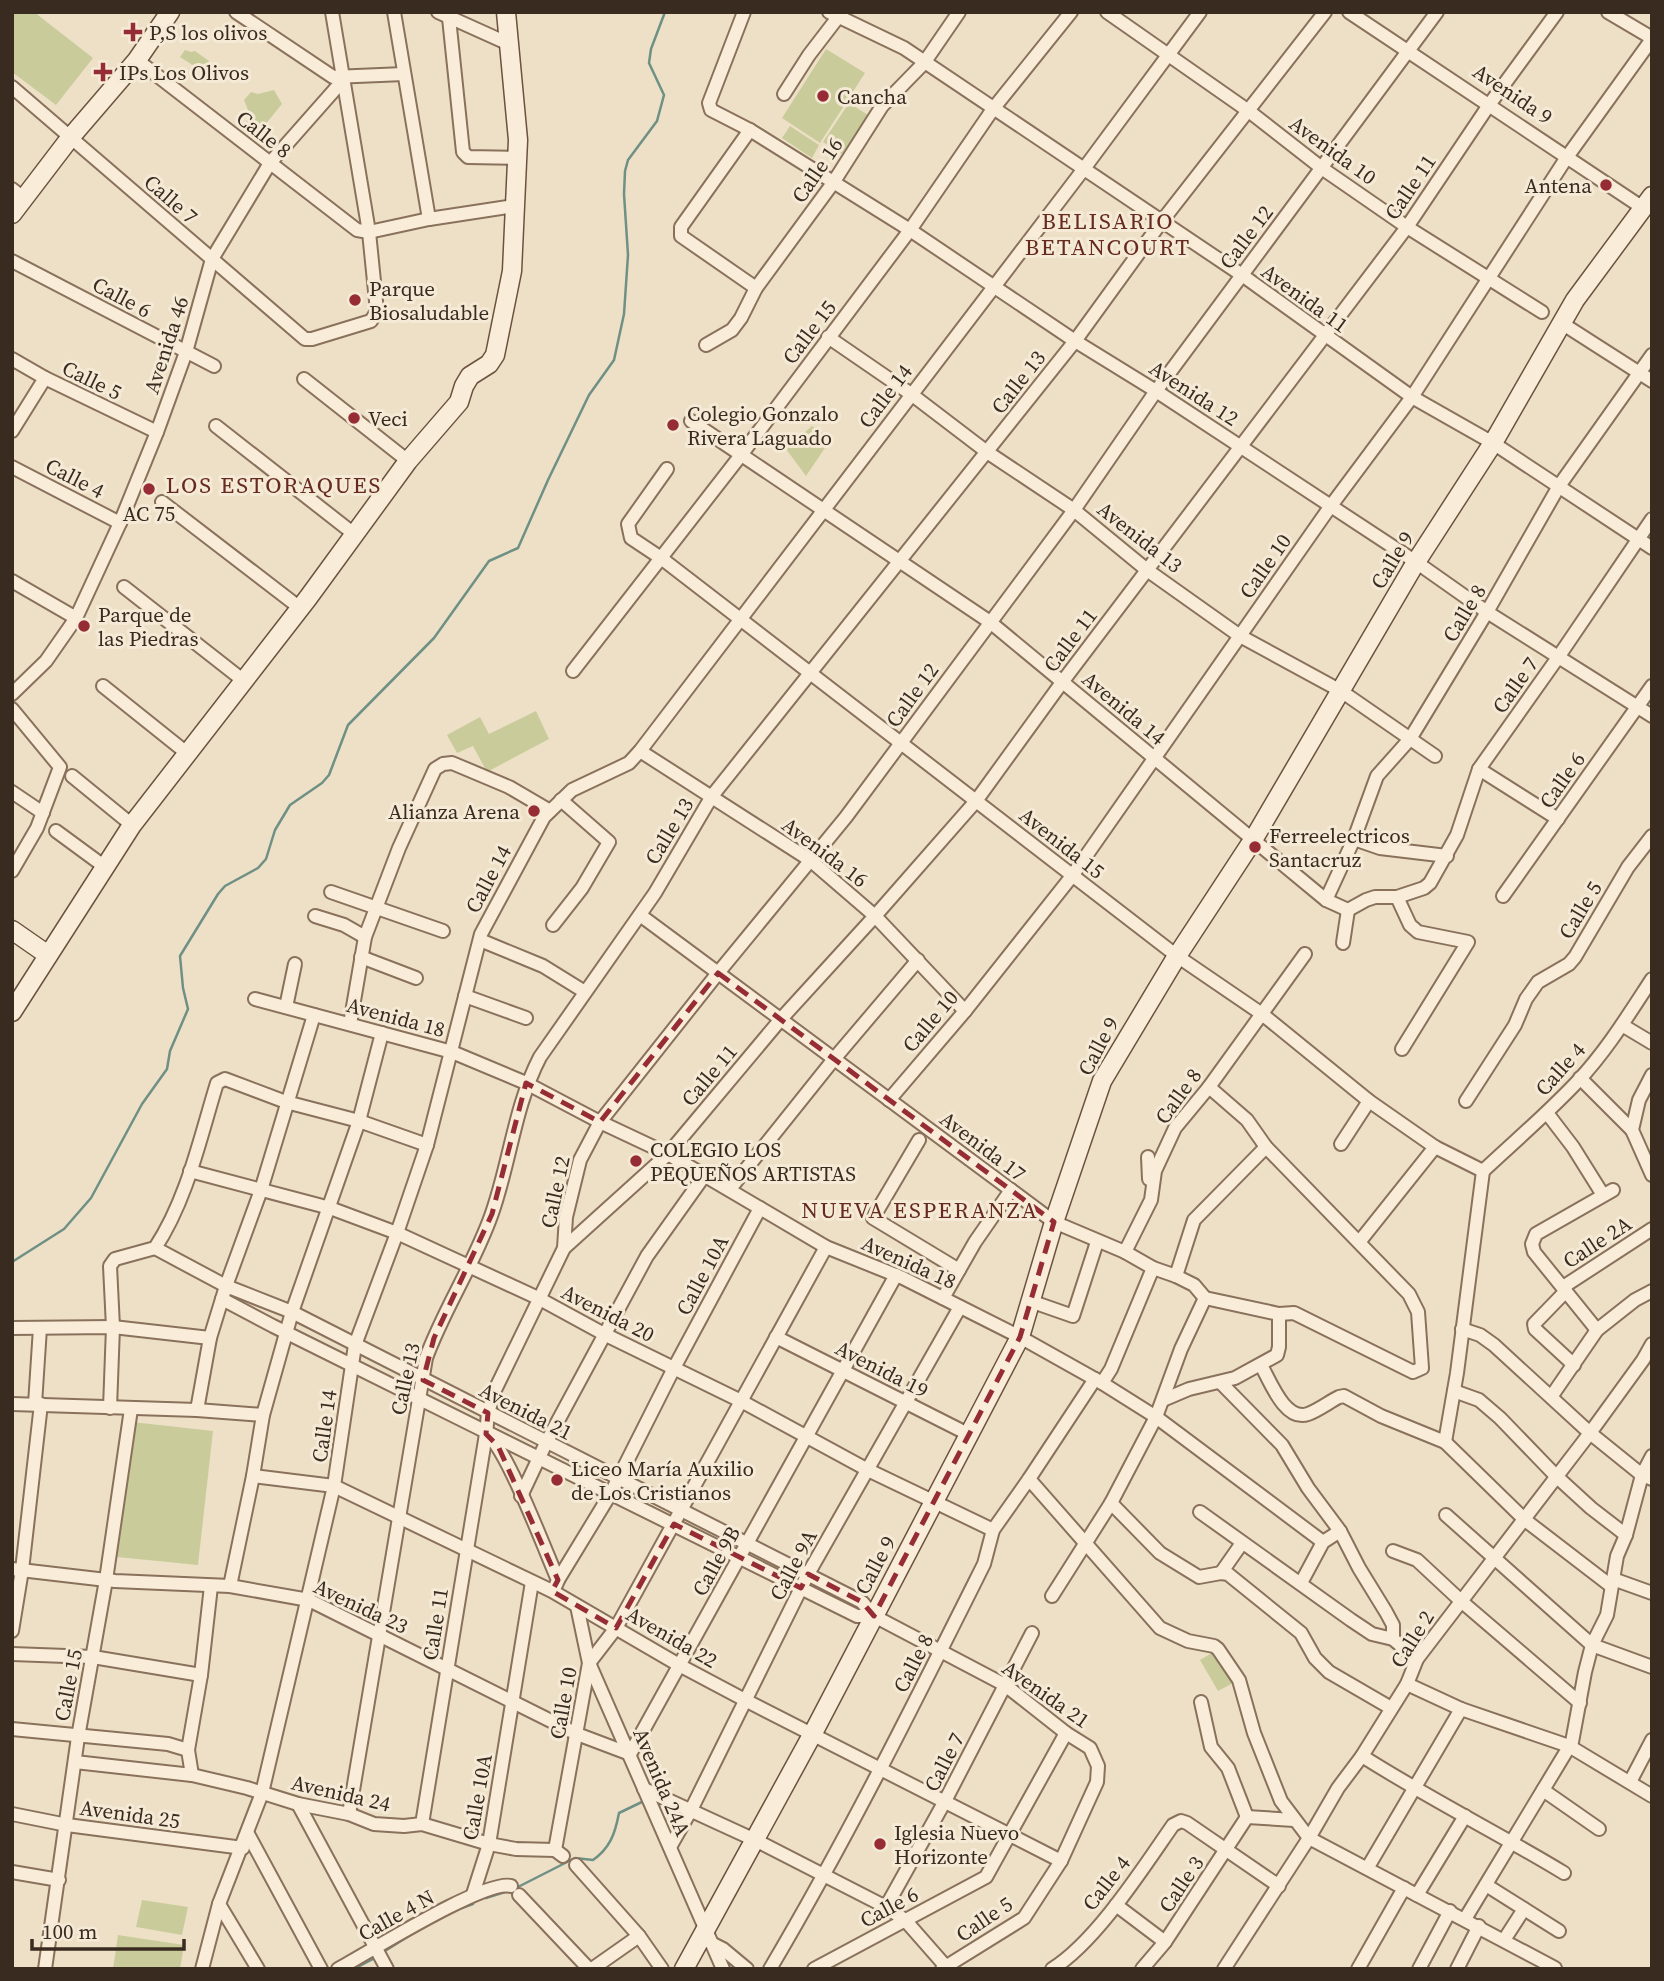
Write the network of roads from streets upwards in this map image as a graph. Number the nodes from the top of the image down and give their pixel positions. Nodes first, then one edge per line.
1 (170, 12) edge
2 (236, 12) edge
3 (332, 12) edge
4 (394, 12) edge
5 (506, 12) edge
6 (744, 12) edge
7 (959, 12) edge
8 (1071, 12) edge
9 (1107, 12) edge
10 (1200, 12) edge
11 (1325, 12) edge
12 (1349, 12) edge
13 (1437, 12) edge
14 (1557, 12) edge
15 (1608, 12) edge
16 (837, 14) edge
17 (443, 15) edge
18 (1652, 39) edge
19 (509, 44) junction
20 (1408, 52) junction
21 (1169, 55) junction
22 (137, 60) junction
23 (924, 63) junction
24 (404, 74) junction
25 (345, 78) junction
26 (12, 87) edge
27 (785, 94) dead end
28 (1489, 106) junction
29 (993, 109) junction
30 (1250, 112) junction
31 (750, 130) junction
32 (70, 138) junction
33 (1567, 157) junction
34 (517, 158) junction
35 (270, 163) junction
36 (1322, 169) junction
37 (1083, 170) junction
38 (833, 183) junction
39 (19, 194) edge
40 (514, 206) junction
41 (1649, 206) edge
42 (12, 214) edge
43 (429, 219) junction
44 (1162, 221) junction
45 (1407, 227) junction
46 (910, 230) junction
47 (369, 232) junction
48 (212, 260) junction
49 (12, 261) edge
50 (1242, 275) junction
51 (1488, 278) junction
52 (993, 286) junction
53 (756, 288) junction
54 (1542, 313) dead end
55 (1563, 324) junction
56 (828, 337) junction
57 (1324, 337) junction
58 (1075, 341) junction
59 (706, 345) dead end
60 (186, 352) junction
61 (1652, 355) edge
62 (12, 359) edge
63 (214, 366) dead end
64 (1639, 373) junction
65 (44, 378) junction
66 (304, 379) dead end
67 (1652, 381) edge
68 (1156, 391) junction
69 (911, 394) junction
70 (1412, 397) junction
71 (691, 421) dead end
72 (216, 426) dead end
73 (12, 431) edge
74 (157, 432) junction
75 (1493, 443) junction
76 (1240, 446) junction
77 (987, 452) junction
78 (741, 455) junction
79 (408, 461) junction
80 (12, 467) edge
81 (667, 469) dead end
82 (1559, 486) junction
83 (162, 502) dead end
84 (1330, 507) junction
85 (824, 510) junction
86 (1074, 510) junction
87 (1652, 519) edge
88 (120, 523) junction
89 (354, 534) junction
90 (1638, 539) junction
91 (1652, 548) edge
92 (661, 558) junction
93 (899, 560) junction
94 (1416, 562) junction
95 (1147, 570) junction
96 (12, 581) edge
97 (124, 587) dead end
98 (300, 608) junction
99 (1487, 612) junction
100 (76, 618) junction
101 (739, 618) junction
102 (990, 622) junction
103 (1240, 636) junction
104 (1559, 656) junction
105 (573, 671) dead end
106 (809, 673) junction
107 (244, 681) junction
108 (1063, 681) junction
109 (103, 686) dead end
110 (1652, 686) edge
111 (1341, 691) junction
112 (12, 694) edge
113 (1637, 706) junction
114 (12, 709) edge
115 (1652, 716) edge
116 (1410, 739) junction
117 (900, 743) junction
118 (640, 751) junction
119 (188, 754) junction
120 (1435, 756) dead end
121 (1153, 758) junction
122 (1479, 769) junction
123 (72, 776) dead end
124 (12, 792) edge
125 (712, 796) junction
126 (561, 800) junction
127 (976, 802) junction
128 (550, 811) junction
129 (43, 813) junction
130 (1558, 819) junction
131 (132, 825) junction
132 (56, 831) dead end
133 (1652, 836) edge
134 (1253, 839) junction
135 (1354, 839) junction
136 (1447, 856) junction
137 (810, 860) junction
138 (105, 867) junction
139 (12, 871) edge
140 (1072, 876) junction
141 (331, 892) dead end
142 (1503, 896) dead end
143 (1397, 897) junction
144 (1326, 900) junction
145 (377, 906) junction
146 (1348, 910) junction
147 (640, 915) junction
148 (315, 916) dead end
149 (875, 916) junction
150 (553, 925) dead end
151 (12, 930) edge
152 (443, 931) dead end
153 (365, 937) junction
154 (480, 940) junction
155 (1343, 943) dead end
156 (1305, 954) dead end
157 (48, 955) junction
158 (1177, 956) junction
159 (361, 957) junction
160 (918, 960) junction
161 (295, 964) dead end
162 (718, 973) junction
163 (416, 978) dead end
164 (1652, 979) edge
165 (586, 992) junction
166 (465, 996) junction
167 (255, 999) dead end
168 (286, 1007) junction
169 (965, 1011) junction
170 (12, 1012) edge
171 (1262, 1014) junction
172 (314, 1015) junction
173 (526, 1018) dead end
174 (781, 1019) junction
175 (350, 1024) junction
176 (1622, 1025) junction
177 (382, 1033) junction
178 (1652, 1042) edge
179 (1402, 1049) dead end
180 (452, 1052) junction
181 (834, 1059) junction
182 (1652, 1075) edge
183 (1580, 1078) junction
184 (526, 1083) junction
185 (1209, 1087) junction
186 (889, 1100) junction
187 (1369, 1101) junction
188 (1466, 1101) dead end
189 (286, 1102) junction
190 (1547, 1113) junction
191 (359, 1121) junction
192 (600, 1122) junction
193 (1632, 1130) junction
194 (919, 1140) dead end
195 (1341, 1144) dead end
196 (427, 1145) junction
197 (1266, 1147) junction
198 (1435, 1147) junction
199 (668, 1154) junction
200 (1148, 1157) dead end
201 (190, 1171) junction
202 (1483, 1171) junction
203 (1652, 1175) edge
204 (704, 1176) junction
205 (730, 1189) junction
206 (261, 1190) junction
207 (1011, 1190) junction
208 (1151, 1200) junction
209 (330, 1208) junction
210 (760, 1208) junction
211 (1054, 1222) junction
212 (1652, 1229) edge
213 (397, 1233) junction
214 (1360, 1241) junction
215 (1097, 1242) junction
216 (826, 1247) junction
217 (155, 1248) junction
218 (564, 1248) junction
219 (1125, 1252) junction
220 (471, 1266) junction
221 (1153, 1269) junction
222 (959, 1270) junction
223 (896, 1275) junction
224 (1175, 1276) junction
225 (1565, 1289) junction
226 (224, 1292) junction
227 (1652, 1292) edge
228 (538, 1298) junction
229 (943, 1298) junction
230 (1205, 1298) junction
231 (1030, 1301) junction
232 (960, 1307) junction
233 (292, 1312) junction
234 (1279, 1314) junction
235 (113, 1327) junction
236 (12, 1328) edge
237 (40, 1328) junction
238 (1462, 1329) junction
239 (1597, 1330) junction
240 (287, 1332) junction
241 (604, 1334) junction
242 (776, 1337) junction
243 (1020, 1337) junction
244 (210, 1338) junction
245 (1652, 1344) edge
246 (355, 1345) junction
247 (352, 1364) junction
248 (1261, 1364) junction
249 (1574, 1365) junction
250 (674, 1368) junction
251 (843, 1370) junction
252 (423, 1380) junction
253 (1098, 1381) junction
254 (1221, 1383) junction
255 (1454, 1391) junction
256 (419, 1397) junction
257 (1551, 1397) junction
258 (1163, 1399) junction
259 (741, 1401) junction
260 (906, 1403) junction
261 (12, 1404) edge
262 (38, 1404) junction
263 (110, 1408) junction
264 (131, 1409) junction
265 (197, 1410) junction
266 (488, 1413) junction
267 (263, 1415) junction
268 (1156, 1417) junction
269 (486, 1432) junction
270 (1590, 1433) junction
271 (970, 1435) junction
272 (807, 1436) junction
273 (1446, 1442) junction
274 (546, 1443) junction
275 (1652, 1456) edge
276 (540, 1457) junction
277 (867, 1470) junction
278 (253, 1476) junction
279 (1556, 1476) junction
280 (1647, 1477) edge
281 (1029, 1479) junction
282 (618, 1480) junction
283 (334, 1486) junction
284 (611, 1493) junction
285 (521, 1496) junction
286 (933, 1503) junction
287 (1111, 1503) junction
288 (681, 1511) junction
289 (1200, 1512) dead end
290 (1447, 1515) dead end
291 (400, 1518) junction
292 (1525, 1520) junction
293 (674, 1524) junction
294 (993, 1530) junction
295 (1340, 1531) junction
296 (1626, 1535) junction
297 (1086, 1542) junction
298 (1323, 1542) junction
299 (1242, 1543) junction
300 (747, 1544) junction
301 (467, 1550) junction
302 (1393, 1551) dead end
303 (740, 1557) junction
304 (1495, 1559) junction
305 (17, 1569) edge
306 (1221, 1573) junction
307 (808, 1574) junction
308 (106, 1580) junction
309 (532, 1582) junction
310 (1612, 1582) junction
311 (1301, 1583) junction
312 (211, 1586) junction
313 (230, 1586) junction
314 (555, 1586) junction
315 (801, 1588) junction
316 (1652, 1592) edge
317 (1052, 1596) dead end
318 (309, 1600) junction
319 (1461, 1601) junction
320 (577, 1606) junction
321 (874, 1616) junction
322 (616, 1628) junction
323 (12, 1631) edge
324 (378, 1633) junction
325 (1032, 1633) dead end
326 (1394, 1639) junction
327 (1592, 1645) junction
328 (940, 1651) junction
329 (12, 1654) edge
330 (93, 1657) junction
331 (1417, 1660) junction
332 (589, 1663) junction
333 (680, 1665) junction
334 (1652, 1667) edge
335 (447, 1671) junction
336 (201, 1675) junction
337 (1407, 1684) junction
338 (1005, 1685) junction
339 (745, 1700) junction
340 (513, 1702) junction
341 (1200, 1702) dead end
342 (1580, 1703) junction
343 (1391, 1708) junction
344 (1461, 1709) junction
345 (12, 1729) edge
346 (1066, 1733) junction
347 (577, 1734) junction
348 (812, 1735) junction
349 (78, 1737) junction
350 (1652, 1740) edge
351 (1569, 1746) junction
352 (188, 1750) junction
353 (629, 1754) junction
354 (1362, 1756) junction
355 (75, 1762) junction
356 (881, 1770) junction
357 (192, 1775) junction
358 (1097, 1782) joint
359 (1630, 1782) junction
360 (644, 1789) junction
361 (1414, 1789) junction
362 (1544, 1790) junction
363 (262, 1793) junction
364 (1652, 1796) edge
365 (945, 1801) junction
366 (298, 1804) junction
367 (691, 1810) junction
368 (12, 1814) edge
369 (349, 1814) junction
370 (1465, 1816) junction
371 (1247, 1817) junction
372 (1294, 1821) junction
373 (422, 1824) junction
374 (67, 1825) junction
375 (1599, 1829) dead end
376 (248, 1834) junction
377 (1011, 1835) junction
378 (1309, 1838) junction
379 (755, 1840) junction
380 (1512, 1841) junction
381 (489, 1844) junction
382 (670, 1847) junction
383 (243, 1848) junction
384 (1227, 1850) junction
385 (559, 1853) joint
386 (1061, 1861) junction
387 (576, 1865) dead end
388 (1368, 1867) junction
389 (12, 1872) edge
390 (1564, 1873) dead end
391 (825, 1876) junction
392 (59, 1880) junction
393 (1486, 1885) junction
394 (1279, 1886) junction
395 (1404, 1888) junction
396 (473, 1894) junction
397 (1418, 1895) junction
398 (219, 1904) junction
399 (1115, 1905) junction
400 (886, 1907) junction
401 (1524, 1909) junction
402 (1450, 1911) junction
403 (1465, 1919) junction
404 (905, 1920) junction
405 (1479, 1926) junction
406 (1559, 1931) dead end
407 (639, 1936) junction
408 (708, 1937) junction
409 (1504, 1940) junction
410 (1165, 1942) junction
411 (376, 1949) junction
412 (946, 1968) edge
413 (1555, 1968) edge
414 (45, 1969) edge
415 (202, 1969) edge
416 (258, 1969) edge
417 (321, 1969) edge
418 (338, 1969) edge
419 (387, 1969) edge
420 (591, 1969) edge
421 (662, 1969) edge
422 (684, 1969) edge
423 (723, 1969) edge
424 (747, 1969) edge
425 (770, 1969) edge
426 (814, 1969) edge
427 (1052, 1969) edge
428 (1142, 1969) edge
429 (1224, 1969) edge
430 (1358, 1969) edge
431 (1419, 1969) edge
432 (1457, 1969) edge

1 - 22 street
2 - 25 street
3 - 25 street
4 - 24 street
5 - 19 street
6 - 31 street, Avenida 12
7 - 23 street, Calle 16
8 - 29 street, Calle 15
9 - 21 street, Avenida 10
10 - 21 street, Calle 14
11 - 30 street, Calle 13
12 - 20 street, Avenida 9
13 - 20 street, Calle 12
14 - 28 street, Calle 11
15 - 18 street
16 - 23 street, Avenida 11
16 - 27 street
17 - 19 street
17 - 34 street
18 - 33 street, Calle 10
19 - 34 street
20 - 28 street, Avenida 9
20 - 36 street, Calle 12
21 - 30 street, Avenida 10
21 - 37 street, Calle 14
22 - 32 street
22 - 35 street, Calle 8
23 - 29 street, Avenida 11
23 - 38 street, Calle 16
24 - 25 street
24 - 43 street
25 - 35 street, Avenida 46
25 - 47 street
26 - 32 street, Calle 7
28 - 33 street, Avenida 9
28 - 45 street, Calle 11
29 - 37 street, Avenida 11
29 - 46 street, Calle 15
30 - 36 street, Avenida 10
30 - 44 street, Calle 13
31 - 38 street, Avenida 12
31 - 53 street
32 - 39 street
32 - 48 street, Calle 7
33 - 41 street, Avenida 9
33 - 51 street, Calle 10
34 - 40 street
35 - 47 street, Calle 8
35 - 48 street, Avenida 46
36 - 45 street, Avenida 10
36 - 50 street, Calle 12
37 - 44 street, Avenida 11
37 - 52 street, Calle 14
38 - 46 street, Avenida 12
38 - 53 street, Calle 16
39 - 42 street
40 - 43 street
40 - 79 street
41 - 55 street, Calle 9
43 - 47 street
44 - 50 street, Avenida 11
44 - 58 street, Calle 13
45 - 51 street, Avenida 10
45 - 57 street, Calle 11
46 - 52 street, Avenida 12
46 - 56 street, Calle 15
47 - 48 street, Calle 7
48 - 60 street, Avenida 46
49 - 60 street, Calle 6
50 - 57 street, Avenida 11
50 - 68 street, Calle 12
51 - 54 street, Avenida 10
51 - 70 street, Calle 10
52 - 58 street, Avenida 12
52 - 69 street, Calle 14
53 - 59 street, Calle 16
55 - 64 street
55 - 75 street, Calle 9
56 - 69 street, Avenida 13
56 - 78 street, Calle 15
57 - 70 street, Avenida 11
57 - 76 street, Calle 11
58 - 68 street, Avenida 12
58 - 77 street, Calle 13
60 - 63 street, Calle 6
60 - 74 street, Avenida 46
61 - 64 street, Calle 8
62 - 65 street, Calle 5
64 - 67 street
64 - 82 street, Calle 8
65 - 73 street
65 - 74 street, Calle 5
66 - 79 street
68 - 76 street, Avenida 12
68 - 86 street, Calle 12
69 - 77 street, Avenida 13
69 - 85 street, Calle 14
70 - 75 street, Avenida 11
70 - 84 street, Calle 10
71 - 78 street, Avenida 14
72 - 89 street
74 - 88 street, Avenida 46
75 - 82 street, Avenida 11
75 - 94 street, Calle 9
76 - 84 street, Avenida 12
76 - 95 street, Calle 11
77 - 86 street, Avenida 13
77 - 93 street, Calle 13
78 - 85 street, Avenida 14
78 - 92 street, Calle 15
79 - 89 street
80 - 88 street, Calle 4
81 - 92 street, Avenida 15
82 - 90 street, Avenida 11
82 - 99 street, Calle 8
83 - 98 street
84 - 94 street, Avenida 12
84 - 103 street, Calle 10
85 - 93 street, Avenida 14
85 - 101 street, Calle 14
86 - 95 street, Avenida 13
86 - 102 street, Calle 12
87 - 90 street, Calle 7
88 - 100 street, Avenida 46
89 - 98 street
90 - 91 street, Avenida 11
90 - 104 street, Calle 7
92 - 101 street, Avenida 15
92 - 105 street, Calle 15
93 - 102 street, Avenida 14
93 - 106 street, Calle 13
94 - 99 street, Avenida 12
94 - 111 street, Calle 9
95 - 103 street, Avenida 13
95 - 108 street, Calle 11
96 - 100 street
97 - 107 street
98 - 107 street
99 - 104 street, Avenida 12
99 - 116 street, Calle 8
100 - 112 street, Avenida 46
101 - 106 street, Avenida 15
101 - 118 street, Calle 14
102 - 108 street, Avenida 14
102 - 117 street, Calle 12
103 - 111 street, Avenida 13
103 - 121 street, Calle 10
104 - 113 street, Avenida 12
104 - 122 street, Calle 7
106 - 117 street, Avenida 15
106 - 125 street, Calle 13
107 - 119 street
108 - 121 street, Avenida 14
108 - 127 street, Calle 11
109 - 119 street
110 - 113 street, Calle 6
111 - 116 street, Avenida 13
111 - 134 street, Calle 9
113 - 115 street, Avenida 12
113 - 130 street, Calle 6
114 - 129 street
116 - 120 street, Avenida 13
116 - 135 street, Calle 8
117 - 127 street, Avenida 15
117 - 137 street, Calle 12
118 - 125 street, Avenida 16
118 - 126 street, Calle 14
119 - 131 street
121 - 134 street, Avenida 14
121 - 140 street, Calle 10
122 - 130 street
122 - 136 street, Calle 7
123 - 131 street
124 - 129 street
125 - 137 street, Avenida 16
125 - 147 street, Calle 13
126 - 128 street, Calle 14
126 - 150 street
127 - 140 street, Avenida 15
127 - 149 street, Calle 11
128 - 145 street
128 - 154 street, Calle 14
129 - 139 street
130 - 142 street, Calle 6
131 - 138 street
132 - 138 street
133 - 188 street, Calle 5
134 - 144 street, Avenida 14
134 - 158 street, Calle 9
135 - 136 street
135 - 144 street, Calle 8
136 - 143 street, Calle 7
137 - 149 street, Avenida 16
137 - 162 street, Calle 12
138 - 157 street
140 - 158 street, Avenida 15
140 - 169 street, Calle 10
141 - 145 street
143 - 146 street
143 - 179 street
144 - 146 street, Avenida 14
145 - 152 street
145 - 153 street
146 - 155 street
147 - 162 street, Avenida 17
147 - 165 street, Calle 13
148 - 153 street
149 - 160 street, Avenida 16
149 - 174 street, Calle 11
151 - 157 street
153 - 159 street
154 - 165 street
154 - 166 street, Calle 14
156 - 171 street, Calle 8
157 - 170 street
158 - 171 street, Avenida 15
158 - 211 street, Calle 9
159 - 163 street
159 - 175 street
160 - 169 street, Avenida 16
160 - 181 street
161 - 168 street
162 - 174 street, Avenida 17
162 - 192 street, Calle 12
164 - 176 street, Calle 4
165 - 184 street, Calle 13
166 - 173 street
166 - 180 street, Calle 14
167 - 168 street, Avenida 18
168 - 172 street, Avenida 18
169 - 186 street, Calle 10
171 - 185 street, Calle 8
171 - 187 street, Avenida 15
172 - 175 street, Avenida 18
172 - 189 street
174 - 181 street, Avenida 17
174 - 199 street, Calle 11
175 - 177 street, Avenida 18
176 - 178 street
176 - 183 street, Calle 4
177 - 180 street, Avenida 18
177 - 191 street
180 - 184 street, Avenida 18
180 - 196 street, Calle 14
181 - 186 street, Avenida 17
181 - 205 street
182 - 193 street
183 - 190 street, Calle 4
183 - 193 street
184 - 192 street, Avenida 18
184 - 220 street, Calle 13
185 - 197 street
185 - 208 street, Calle 8
186 - 207 street, Avenida 17
187 - 195 street
187 - 198 street, Avenida 15
189 - 191 street
189 - 201 street
189 - 206 street
190 - 202 street, Calle 4
190 - 225 street
191 - 196 street
191 - 209 street
192 - 199 street, Avenida 18
192 - 218 street, Calle 12
193 - 203 street
194 - 222 street
196 - 213 street, Calle 14
197 - 214 street
197 - 224 street
198 - 202 street, Avenida 15
198 - 214 street
199 - 204 street, Avenida 18
199 - 218 street, Calle 11
200 - 208 street
201 - 206 street, Avenida 20
201 - 217 street
202 - 238 street
204 - 205 street, Avenida 18
204 - 241 street
205 - 210 street, Avenida 18
206 - 209 street, Avenida 20
206 - 226 street
207 - 211 street, Avenida 17
207 - 222 street
208 - 219 street, Calle 8
209 - 213 street, Avenida 20
209 - 233 street
210 - 216 street, Avenida 18
210 - 250 street, Calle 10A
211 - 215 street, Avenida 17
211 - 231 street, Calle 9
212 - 225 street, Calle 2A
213 - 220 street, Avenida 20
213 - 246 street, Calle 14
214 - 234 street, Avenida 17
215 - 219 street, Avenida 17
215 - 231 street
216 - 223 street, Avenida 18
216 - 242 street, Calle 10
217 - 226 street, Avenida 21
217 - 235 street
218 - 228 street, Calle 12
219 - 221 street, Avenida 17
220 - 228 street, Avenida 20
220 - 252 street, Calle 13
221 - 224 street, Avenida 17
221 - 253 street, Calle 8
222 - 229 street
223 - 229 street, Avenida 18
223 - 251 street, Calle 9B
224 - 230 street, Avenida 17
225 - 239 street
225 - 249 street, Calle 2A
226 - 233 street, Avenida 21
226 - 240 street, Avenida 21
226 - 244 street
227 - 239 street
228 - 241 street, Avenida 20
228 - 266 street, Calle 12
229 - 232 street, Avenida 18
230 - 234 street, Avenida 17
230 - 258 street
231 - 243 street, Calle 9
232 - 243 street, Avenida 18
232 - 260 street, Calle 9A
233 - 240 street
233 - 246 street, Avenida 21
234 - 248 street
235 - 237 street
235 - 244 street
235 - 263 street
236 - 237 street
237 - 262 street
238 - 255 street
238 - 257 street
239 - 249 street
240 - 247 street, Avenida 21
240 - 267 street
241 - 250 street, Avenida 20
241 - 274 street
242 - 251 street, Avenida 19
242 - 259 street, Calle 10
243 - 253 street, Avenida 18
243 - 271 street, Calle 9
244 - 265 street
245 - 270 street, Calle 2
246 - 247 street, Calle 14
246 - 252 street, Avenida 21
247 - 256 street, Avenida 21
247 - 283 street, Calle 14
248 - 254 street
248 - 273 street
249 - 257 street
250 - 259 street, Avenida 20
250 - 282 street, Calle 10A
251 - 260 street, Avenida 19
251 - 272 street, Calle 9B
252 - 256 street, Calle 13
252 - 266 street, Avenida 21
253 - 268 street, Avenida 18
253 - 281 street, Calle 8
254 - 258 street
254 - 295 street
255 - 273 street
255 - 279 street
256 - 269 street, Avenida 21
256 - 291 street, Calle 13
257 - 270 street
258 - 268 street
259 - 272 street, Avenida 20
259 - 288 street, Calle 10
260 - 271 street, Avenida 19
260 - 277 street, Calle 9A
261 - 262 street
262 - 263 street
262 - 305 street
263 - 264 street
264 - 265 street
264 - 308 street, Calle 15
265 - 267 street
266 - 269 street, Calle 12
266 - 274 street, Avenida 21
267 - 278 street
268 - 287 street
268 - 298 street, Avenida 18
269 - 276 street, Avenida 21
269 - 285 street
269 - 301 street, Calle 11
270 - 279 street, Calle 2
270 - 280 street
271 - 286 street, Calle 9
272 - 277 street, Avenida 20
272 - 300 street, Calle 9B
273 - 292 street
274 - 276 street
274 - 282 street, Avenida 21
275 - 280 street
276 - 284 street, Avenida 21
276 - 285 street
277 - 286 street, Avenida 20
277 - 307 street, Calle 9A
278 - 283 street, Avenida 22
278 - 313 street
279 - 292 street, Calle 2
279 - 296 street
280 - 296 street
281 - 294 street, Calle 8
281 - 297 street
282 - 284 street, Calle 10A
282 - 288 street, Avenida 21
283 - 291 street, Avenida 22
283 - 318 street, Calle 14
284 - 293 street, Avenida 21
284 - 314 street, Calle 10A
285 - 314 street
286 - 294 street, Avenida 20
286 - 321 street, Calle 9
287 - 297 street
287 - 306 street
288 - 293 street, Calle 10
288 - 300 street, Avenida 21
289 - 299 street
290 - 304 street
291 - 301 street, Avenida 22
291 - 324 street, Calle 13
292 - 304 street, Calle 2
292 - 310 street
293 - 303 street, Avenida 21
293 - 322 street, Calle 10
294 - 328 street, Calle 8
295 - 298 street
295 - 326 street
296 - 310 street
297 - 317 street
297 - 372 street
298 - 311 street
299 - 306 street
299 - 311 street
300 - 303 street, Calle 9B
300 - 307 street, Avenida 21
301 - 309 street, Avenida 22
301 - 335 street, Calle 11
302 - 319 street
303 - 315 street, Avenida 21
303 - 333 street, Calle 9B
304 - 319 street, Calle 2
304 - 327 street
305 - 308 street, Avenida 23
305 - 323 street
306 - 343 street
307 - 315 street, Calle 9A
307 - 321 street, Avenida 21
308 - 312 street, Avenida 23
308 - 330 street, Calle 15
309 - 314 street, Avenida 22
309 - 340 street, Calle 10A
310 - 316 street
310 - 327 street
311 - 326 street
312 - 313 street, Avenida 23
312 - 336 street
313 - 318 street, Avenida 23
314 - 320 street, Avenida 22
315 - 321 street, Avenida 21
315 - 339 street, Calle 9A
318 - 324 street, Avenida 23
318 - 363 street, Calle 14
319 - 331 street, Calle 2
319 - 342 street
320 - 322 street, Avenida 22
320 - 332 street, Avenida 24A
321 - 328 street, Avenida 21
321 - 348 street, Calle 9
322 - 332 street, Calle 10
322 - 333 street, Avenida 22
324 - 335 street, Avenida 23
324 - 369 street, Calle 13
325 - 338 street, Calle 7
326 - 331 street
327 - 334 street
327 - 342 street
328 - 338 street, Avenida 21
328 - 356 street, Calle 8
329 - 330 street
330 - 336 street
330 - 349 street, Calle 15
331 - 337 street, Calle 2
332 - 347 street, Calle 10
332 - 353 street, Avenida 24A
333 - 339 street, Avenida 22
333 - 353 street, Calle 9B
335 - 340 street, Avenida 23
335 - 373 street, Calle 11
336 - 352 street
337 - 343 street, Calle 2
337 - 344 street
338 - 346 street, Avenida 21
338 - 365 street, Calle 7
339 - 348 street, Avenida 22
339 - 367 street, Calle 9A
340 - 347 street, Avenida 23
340 - 381 street, Calle 10A
341 - 371 street
342 - 351 street
343 - 354 street, Calle 2
344 - 351 street
344 - 361 street
345 - 349 street
346 - 358 street, Avenida 21
346 - 377 street, Calle 6
347 - 353 street, Avenida 23
347 - 385 street, Calle 10
348 - 356 street, Avenida 22
348 - 379 street, Calle 9
349 - 352 street
349 - 355 street, Calle 15
350 - 359 street
351 - 359 street
351 - 362 street
352 - 357 street
353 - 360 street, Avenida 24A
354 - 361 street
354 - 378 street, Calle 2
355 - 357 street, Avenida 24
355 - 374 street, Calle 15
356 - 365 street, Avenida 22
356 - 391 street, Calle 8
357 - 363 street, Avenida 24
358 - 386 street, Calle 5
359 - 364 street
360 - 367 street
360 - 382 street, Avenida 24A
361 - 370 street
361 - 388 street
362 - 375 street
362 - 380 street
363 - 366 street, Avenida 24
363 - 376 street, Calle 14
365 - 377 street, Avenida 22
365 - 400 street, Calle 7
366 - 369 street, Avenida 24
366 - 411 street
367 - 379 street
367 - 382 street, Calle 9A
368 - 374 street, Avenida 25
369 - 373 street, Avenida 24
370 - 380 street
370 - 397 street
371 - 372 street
371 - 384 street, Calle 3
372 - 378 street
373 - 381 street, Avenida 24
374 - 383 street, Avenida 25
374 - 392 street, Calle 15
376 - 383 street, Calle 14
376 - 417 street
377 - 386 street, Avenida 22
377 - 404 street, Calle 6
378 - 388 street
378 - 394 street, Calle 2
379 - 391 street
379 - 408 street, Calle 9
380 - 390 street
380 - 393 street
381 - 385 street, Avenida 24
381 - 396 street, Calle 10A
382 - 408 street, Avenida 24A
383 - 398 street, Calle 14
384 - 394 street
384 - 399 street, Calle 4
384 - 410 street, Calle 3
386 - 412 street, Calle 5
387 - 407 street
388 - 395 street
389 - 392 street
391 - 400 street
391 - 425 street, Calle 8
392 - 414 street, Calle 15
393 - 401 street
393 - 403 street
394 - 429 street, Calle 2
395 - 397 street
395 - 430 street
396 - 411 street, Calle 4 N
396 - 420 street
397 - 402 street
398 - 415 street, Calle 14
398 - 416 street
399 - 410 street
399 - 427 street, Calle 4
400 - 404 street
401 - 406 street
401 - 409 street
402 - 403 street
402 - 431 street
403 - 405 street
404 - 412 street
404 - 426 street, Calle 6
405 - 409 street
405 - 432 street
407 - 420 street
407 - 421 street
408 - 422 street, Calle 9
408 - 423 street, Avenida 24A
408 - 424 street
409 - 413 street
410 - 428 street, Calle 3
411 - 418 street, Calle 4 N
411 - 419 street

